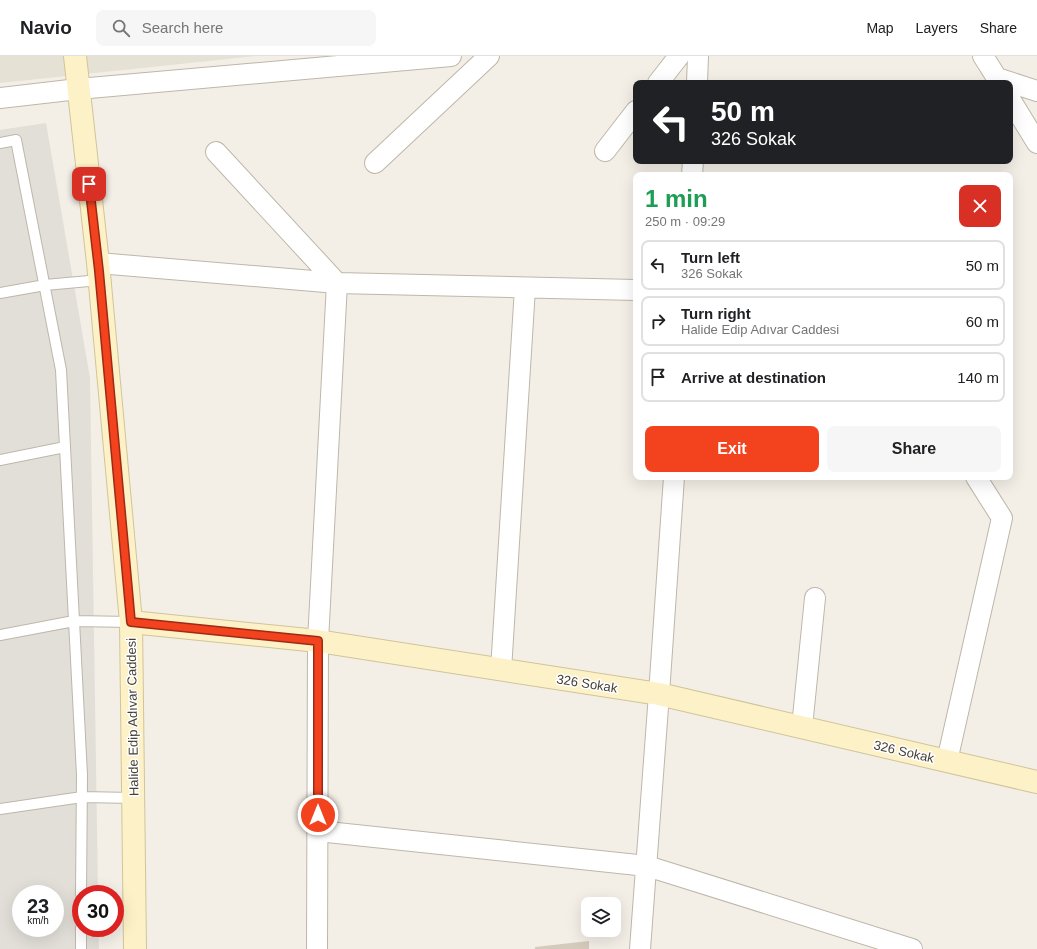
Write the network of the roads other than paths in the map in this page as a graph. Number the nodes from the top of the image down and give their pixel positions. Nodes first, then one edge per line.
1 (75, 56) edge
2 (451, 56) edge
3 (489, 56) edge
4 (679, 56) edge
5 (698, 56) edge
6 (983, 56) edge
7 (660, 80) edge
8 (697, 80) edge
9 (998, 80) edge
10 (1013, 84) edge
11 (78, 89) junction
12 (1037, 91) edge
13 (0, 98) edge
14 (1013, 104) edge
15 (633, 115) edge
16 (1037, 142) edge
17 (0, 143) edge
18 (605, 151) dead end
19 (216, 152) dead end
20 (375, 163) dead end
21 (99, 271) junction
22 (337, 283) junction
23 (45, 285) junction
24 (525, 288) junction
25 (633, 290) edge
26 (0, 293) edge
27 (65, 447) junction
28 (0, 460) edge
29 (674, 480) edge
30 (978, 480) edge
31 (815, 598) dead end
32 (74, 621) junction
33 (131, 622) junction
34 (0, 635) edge
35 (318, 641) junction
36 (501, 670) junction
37 (659, 694) junction
38 (802, 728) junction
39 (947, 761) junction
40 (1037, 782) edge
41 (82, 797) junction
42 (133, 798) junction
43 (0, 809) edge
44 (318, 830) junction
45 (647, 866) junction
46 (81, 885) edge
47 (81, 937) edge
48 (81, 949) edge
49 (135, 949) edge
50 (317, 949) edge
51 (640, 949) edge
52 (912, 949) edge

1 - 11 street, Halide Edip Adıvar Caddesi
2 - 11 street
3 - 20 street
4 - 7 street
5 - 8 street
6 - 9 street
10 - 12 street
11 - 13 street
11 - 21 street, Halide Edip Adıvar Caddesi
14 - 16 street
15 - 18 street
17 - 23 lane
19 - 22 street
21 - 22 street
21 - 23 lane
21 - 33 street, Halide Edip Adıvar Caddesi
22 - 24 street
22 - 35 street
23 - 26 lane
23 - 27 lane
24 - 25 street
24 - 36 street
27 - 28 lane
27 - 32 lane
29 - 37 street
30 - 39 street
31 - 38 street
32 - 33 lane
32 - 34 lane
32 - 41 lane
33 - 35 street, 326 Sokak
33 - 42 street, Halide Edip Adıvar Caddesi
35 - 36 street, 326 Sokak
35 - 44 street
36 - 37 street, 326 Sokak
37 - 38 street, 326 Sokak
37 - 45 street
38 - 39 street, 326 Sokak
39 - 40 street, 326 Sokak
41 - 42 lane
41 - 43 lane
41 - 46 lane
42 - 49 street, Halide Edip Adıvar Caddesi
44 - 45 street
44 - 50 street
45 - 51 street
45 - 52 street
47 - 48 lane

